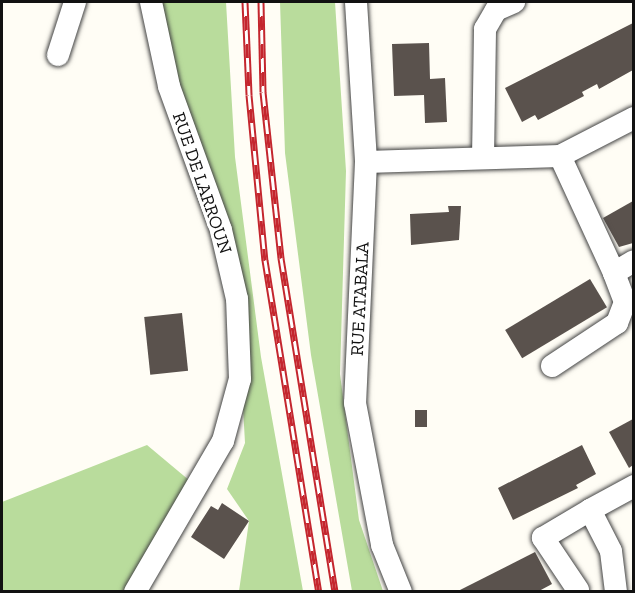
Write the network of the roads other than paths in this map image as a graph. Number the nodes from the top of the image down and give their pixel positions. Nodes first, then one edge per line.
1 (75, 2) edge
2 (152, 2) edge
3 (356, 2) edge
4 (514, 2) edge
5 (58, 55) dead end
6 (633, 118) edge
7 (560, 156) junction
8 (483, 158) junction
9 (366, 162) junction
10 (633, 261) edge
11 (614, 273) junction
12 (552, 366) dead end
13 (633, 486) edge
14 (590, 510) junction
15 (135, 591) edge
16 (401, 591) edge
17 (579, 591) edge
18 (616, 591) edge

1 - 5 street
2 - 15 street, RUE DE LARROUN
3 - 9 street, RUE ATABALA
4 - 8 street
6 - 7 street
7 - 8 street
7 - 11 street
8 - 9 street
9 - 16 street, RUE ATABALA
10 - 11 street
11 - 12 street
13 - 14 street
14 - 17 street
14 - 18 street

